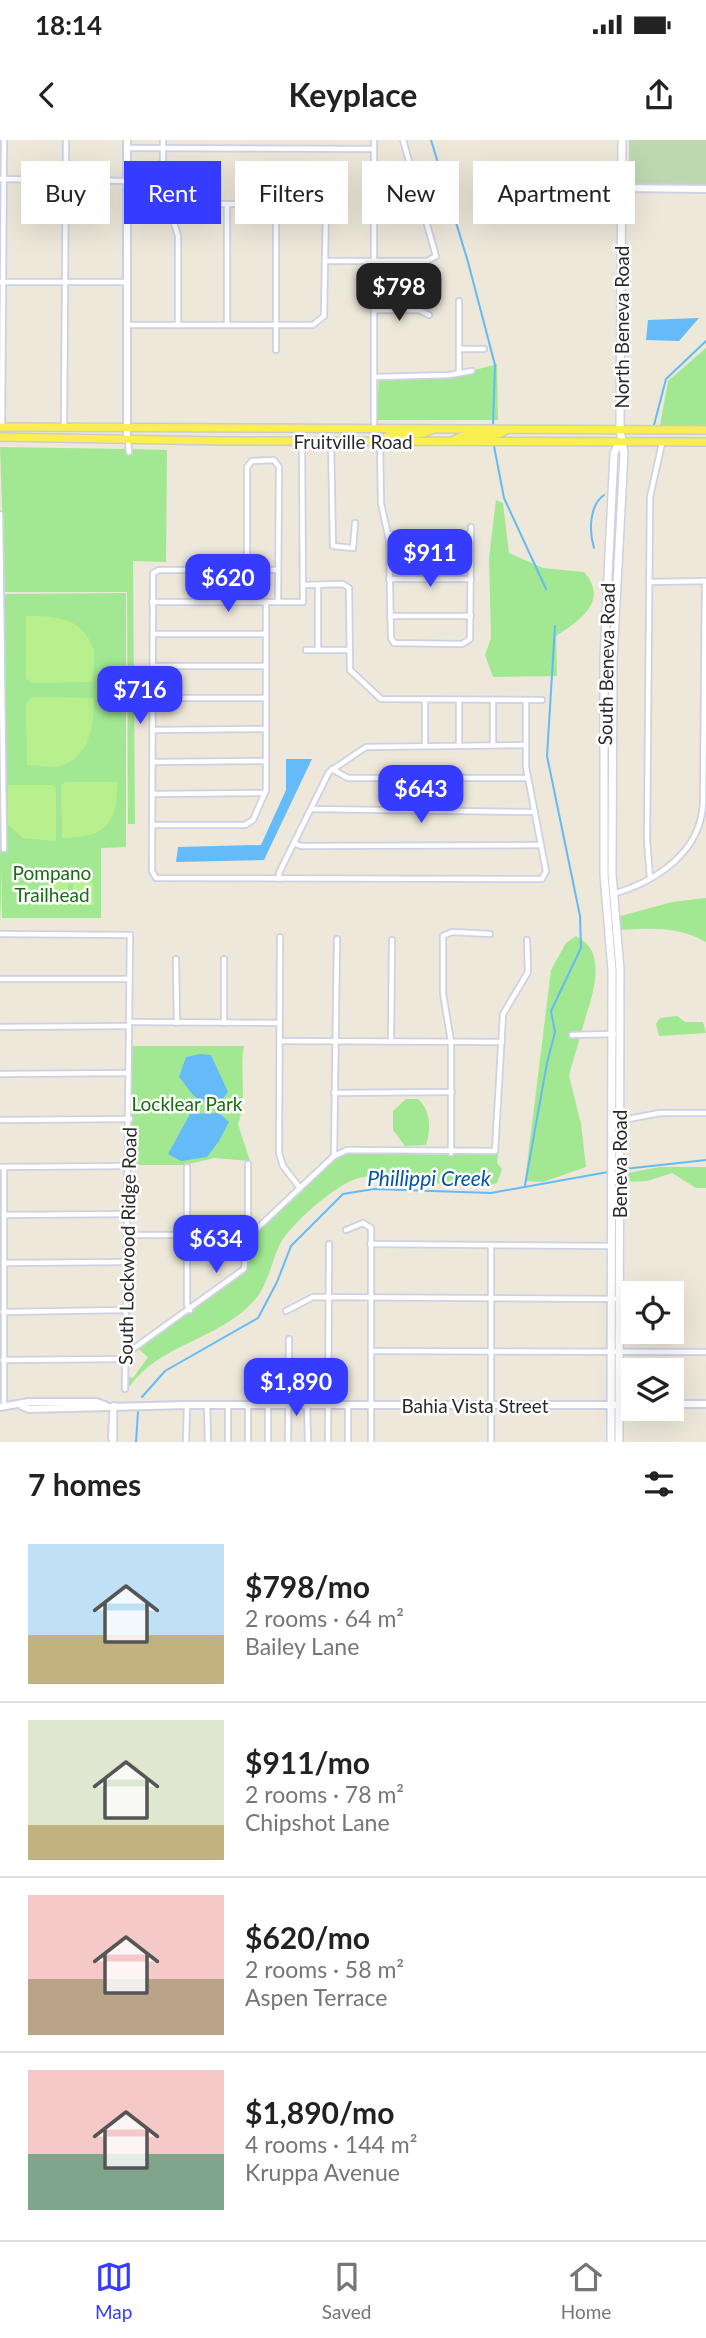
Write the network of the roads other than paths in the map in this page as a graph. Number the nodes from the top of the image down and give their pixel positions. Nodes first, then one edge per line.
1 (4, 140) edge
2 (66, 140) edge
3 (163, 140) edge
4 (374, 140) edge
5 (403, 140) edge
6 (622, 140) edge
7 (127, 144) edge
8 (162, 149) junction
9 (374, 149) junction
10 (65, 161) edge
11 (162, 161) edge
12 (622, 161) edge
13 (2, 179) edge
14 (21, 179) edge
15 (635, 188) edge
16 (706, 189) edge
17 (221, 205) edge
18 (227, 205) junction
19 (235, 205) edge
20 (65, 224) edge
21 (127, 224) edge
22 (174, 224) edge
23 (276, 224) edge
24 (326, 224) edge
25 (621, 224) edge
26 (374, 260) junction
27 (325, 261) junction
28 (2, 282) edge
29 (66, 282) junction
30 (127, 282) junction
31 (459, 301) dead end
32 (374, 310) junction
33 (429, 315) dead end
34 (127, 325) junction
35 (178, 325) junction
36 (227, 325) junction
37 (276, 325) junction
38 (459, 349) junction
39 (484, 349) dead end
40 (276, 351) dead end
41 (472, 371) dead end
42 (459, 373) junction
43 (376, 377) junction
44 (64, 426) junction
45 (1, 427) edge
46 (128, 427) junction
47 (374, 430) junction
48 (432, 430) junction
49 (505, 430) junction
50 (620, 430) junction
51 (706, 430) edge
52 (0, 437) edge
53 (127, 437) junction
54 (302, 441) junction
55 (331, 441) junction
56 (351, 441) junction
57 (380, 441) junction
58 (452, 441) junction
59 (620, 442) junction
60 (663, 442) junction
61 (706, 442) edge
62 (129, 452) dead end
63 (0, 514) edge
64 (355, 523) dead end
65 (471, 527) dead end
66 (389, 534) junction
67 (471, 534) junction
68 (247, 570) junction
69 (277, 570) junction
70 (390, 579) junction
71 (471, 579) junction
72 (705, 581) edge
73 (649, 582) junction
74 (303, 585) junction
75 (318, 585) junction
76 (152, 601) junction
77 (266, 602) junction
78 (278, 602) junction
79 (390, 616) junction
80 (471, 616) junction
81 (153, 634) junction
82 (266, 634) junction
83 (306, 650) dead end
84 (318, 650) junction
85 (350, 650) junction
86 (153, 666) junction
87 (266, 666) junction
88 (153, 698) junction
89 (266, 698) junction
90 (459, 700) junction
91 (493, 700) junction
92 (542, 700) dead end
93 (425, 701) junction
94 (526, 701) junction
95 (266, 729) junction
96 (153, 730) junction
97 (425, 745) junction
98 (459, 745) junction
99 (493, 745) junction
100 (526, 745) junction
101 (266, 761) junction
102 (153, 762) junction
103 (332, 769) junction
104 (528, 778) junction
105 (265, 793) junction
106 (153, 794) junction
107 (311, 809) junction
108 (535, 813) junction
109 (152, 825) junction
110 (294, 843) junction
111 (541, 845) junction
112 (4, 849) dead end
113 (650, 877) junction
114 (279, 879) junction
115 (608, 891) junction
116 (0, 934) edge
117 (490, 934) dead end
118 (280, 937) dead end
119 (337, 939) dead end
120 (392, 940) dead end
121 (527, 940) dead end
122 (176, 959) dead end
123 (224, 959) dead end
124 (0, 979) edge
125 (129, 979) junction
126 (177, 1023) junction
127 (224, 1023) junction
128 (280, 1023) junction
129 (129, 1024) junction
130 (0, 1027) edge
131 (616, 1034) junction
132 (572, 1035) dead end
133 (280, 1041) junction
134 (391, 1041) junction
135 (336, 1042) junction
136 (452, 1042) junction
137 (502, 1042) junction
138 (0, 1073) edge
139 (128, 1073) junction
140 (452, 1092) junction
141 (334, 1093) junction
142 (706, 1114) edge
143 (130, 1119) junction
144 (0, 1120) edge
145 (616, 1122) junction
146 (451, 1153) junction
147 (334, 1156) junction
148 (248, 1164) dead end
149 (128, 1166) junction
150 (2, 1167) edge
151 (187, 1167) dead end
152 (615, 1186) junction
153 (300, 1188) junction
154 (128, 1214) junction
155 (4, 1215) junction
156 (2, 1227) edge
157 (346, 1230) dead end
158 (127, 1235) junction
159 (187, 1235) junction
160 (248, 1235) junction
161 (329, 1244) dead end
162 (370, 1244) junction
163 (491, 1245) junction
164 (612, 1246) junction
165 (125, 1262) junction
166 (4, 1263) junction
167 (2, 1287) edge
168 (327, 1296) junction
169 (370, 1298) junction
170 (491, 1298) junction
171 (615, 1299) junction
172 (125, 1310) junction
173 (190, 1310) junction
174 (286, 1311) dead end
175 (4, 1312) junction
176 (289, 1339) dead end
177 (2, 1347) edge
178 (371, 1351) junction
179 (491, 1351) junction
180 (615, 1351) junction
181 (706, 1352) edge
182 (125, 1356) junction
183 (3, 1360) junction
184 (125, 1389) dead end
185 (228, 1404) junction
186 (684, 1404) edge
187 (706, 1404) edge
188 (187, 1405) junction
189 (207, 1405) junction
190 (248, 1405) junction
191 (268, 1405) junction
192 (288, 1405) junction
193 (307, 1405) junction
194 (328, 1405) junction
195 (348, 1405) junction
196 (371, 1405) junction
197 (491, 1405) junction
198 (615, 1405) junction
199 (621, 1405) edge
200 (110, 1406) junction
201 (2, 1407) edge
202 (113, 1442) edge
203 (186, 1442) edge
204 (208, 1442) edge
205 (228, 1442) edge
206 (248, 1442) edge
207 (268, 1442) edge
208 (288, 1442) edge
209 (308, 1442) edge
210 (328, 1442) edge
211 (348, 1442) edge
212 (371, 1442) edge
213 (491, 1442) edge
214 (611, 1442) edge
215 (619, 1442) edge

1 - 13 street
2 - 10 street
3 - 8 street
4 - 9 street
5 - 26 street
6 - 12 main road, North Beneva Road
7 - 8 street
8 - 9 street
8 - 11 street
9 - 26 street
13 - 14 street
13 - 28 street
15 - 16 street
17 - 18 street
18 - 19 street
18 - 36 street
20 - 29 street
21 - 30 street
22 - 35 street
23 - 37 street
24 - 27 street
25 - 50 main road, North Beneva Road
26 - 27 street
26 - 32 street
27 - 37 street
28 - 29 street
28 - 45 street
29 - 30 street
29 - 44 street
30 - 34 street
31 - 38 street
32 - 33 street
32 - 43 street
34 - 35 street
34 - 46 street
35 - 36 street
36 - 37 street
37 - 40 street
38 - 39 street
38 - 42 street
41 - 42 street
42 - 43 street
43 - 47 street
44 - 45 main road, Fruitville Road
44 - 46 main road, Fruitville Road
46 - 47 main road, Fruitville Road
46 - 53 street
47 - 48 main road, Fruitville Road
47 - 56 main road
48 - 49 main road, Fruitville Road
48 - 57 main road
49 - 50 main road, Fruitville Road
49 - 58 main road
50 - 51 main road, Fruitville Road
50 - 59 main road, South Beneva Road
52 - 53 main road, Fruitville Road
53 - 54 main road, Fruitville Road
53 - 62 street
54 - 55 main road, Fruitville Road
54 - 74 street
55 - 56 main road, Fruitville Road
55 - 64 street
56 - 57 main road, Fruitville Road
57 - 58 main road, Fruitville Road
57 - 66 street
58 - 59 main road, Fruitville Road
59 - 60 main road, Fruitville Road
59 - 115 main road, South Beneva Road
60 - 61 main road, Fruitville Road
60 - 73 street
63 - 112 street
65 - 67 street
66 - 67 street
66 - 70 street
67 - 71 street
68 - 69 street
68 - 69 street
68 - 76 street
69 - 78 street
70 - 71 street
70 - 79 street
71 - 80 street
72 - 73 street
72 - 113 street
73 - 113 street
74 - 75 street
74 - 78 street
75 - 84 street
75 - 85 street
76 - 77 street
76 - 81 street
77 - 78 street
77 - 82 street
79 - 80 street
79 - 80 street
81 - 82 street
81 - 86 street
82 - 87 street
83 - 84 street
84 - 85 street
85 - 93 street
86 - 87 street
86 - 88 street
87 - 89 street
88 - 89 street
88 - 96 street
89 - 95 street
90 - 91 street
90 - 93 street
90 - 98 street
91 - 94 street
91 - 99 street
92 - 94 street
93 - 97 street
94 - 100 street
95 - 96 street
95 - 101 street
96 - 102 street
97 - 98 street
97 - 103 street
98 - 99 street
99 - 100 street
100 - 104 street
101 - 102 street
101 - 105 street
102 - 106 street
103 - 104 street
103 - 107 street
104 - 108 street
105 - 106 street
105 - 109 street
106 - 109 street
107 - 108 street
107 - 110 street
108 - 111 street
109 - 114 street
110 - 111 street
110 - 114 street
111 - 114 street
113 - 115 street
115 - 131 main road, Beneva Road
116 - 125 street, South Lockwood Ridge Road
117 - 136 street
118 - 128 street
119 - 135 street
120 - 134 street
121 - 137 street
122 - 126 street
123 - 127 street
124 - 125 street
125 - 129 street, South Lockwood Ridge Road
126 - 127 street
126 - 129 street
127 - 128 street
128 - 133 street
129 - 130 street
129 - 139 street, South Lockwood Ridge Road
131 - 132 street
131 - 145 main road, Beneva Road
133 - 135 street
133 - 153 street
134 - 135 street
134 - 136 street
135 - 141 street
136 - 137 street
136 - 140 street
137 - 146 street
138 - 139 street
139 - 143 street, South Lockwood Ridge Road
140 - 141 street
140 - 146 street
141 - 147 street
142 - 145 street
143 - 144 street
143 - 149 street, South Lockwood Ridge Road
145 - 152 main road, Beneva Road
146 - 147 street
147 - 153 street
148 - 160 street
149 - 150 street
149 - 154 street, South Lockwood Ridge Road
150 - 155 street
151 - 159 street
152 - 164 main road, Beneva Road
152 - 171 main road, Beneva Road
153 - 160 street
154 - 155 street
154 - 158 street, South Lockwood Ridge Road
155 - 156 street
156 - 166 street
157 - 162 street
158 - 159 street
158 - 165 street, South Lockwood Ridge Road
159 - 160 street
159 - 173 street
160 - 173 street
161 - 168 street
162 - 163 street
162 - 169 street
163 - 164 street
163 - 170 street
164 - 171 main road, Beneva Road
165 - 166 street
165 - 172 street, South Lockwood Ridge Road
166 - 167 street
167 - 175 street
168 - 169 street
168 - 174 street
168 - 194 street
169 - 170 street
169 - 178 street
170 - 171 street
170 - 179 street
171 - 180 main road, Beneva Road
172 - 175 street
172 - 182 street, South Lockwood Ridge Road
173 - 182 street
175 - 177 street
176 - 192 street
177 - 183 street
178 - 179 street
178 - 196 street
179 - 180 street
179 - 197 street
180 - 181 street
180 - 198 main road, Beneva Road
182 - 183 street
182 - 184 street, South Lockwood Ridge Road
183 - 201 street
185 - 189 street, Bahia Vista Street
185 - 190 street, Bahia Vista Street
185 - 205 street
186 - 187 street
188 - 189 street, Bahia Vista Street
188 - 200 street, Bahia Vista Street
188 - 203 street
189 - 204 street
190 - 191 street, Bahia Vista Street
190 - 206 street
191 - 192 street, Bahia Vista Street
191 - 207 street
192 - 193 street, Bahia Vista Street
192 - 208 street
193 - 194 street, Bahia Vista Street
193 - 209 street
194 - 195 street, Bahia Vista Street
194 - 210 street
195 - 196 street, Bahia Vista Street
195 - 211 street
196 - 197 street, Bahia Vista Street
196 - 212 street
197 - 198 street, Bahia Vista Street
197 - 213 street
198 - 199 street, Bahia Vista Street
198 - 214 main road, Beneva Road
198 - 215 main road, Beneva Road
200 - 201 street, Bahia Vista Street
200 - 202 street

